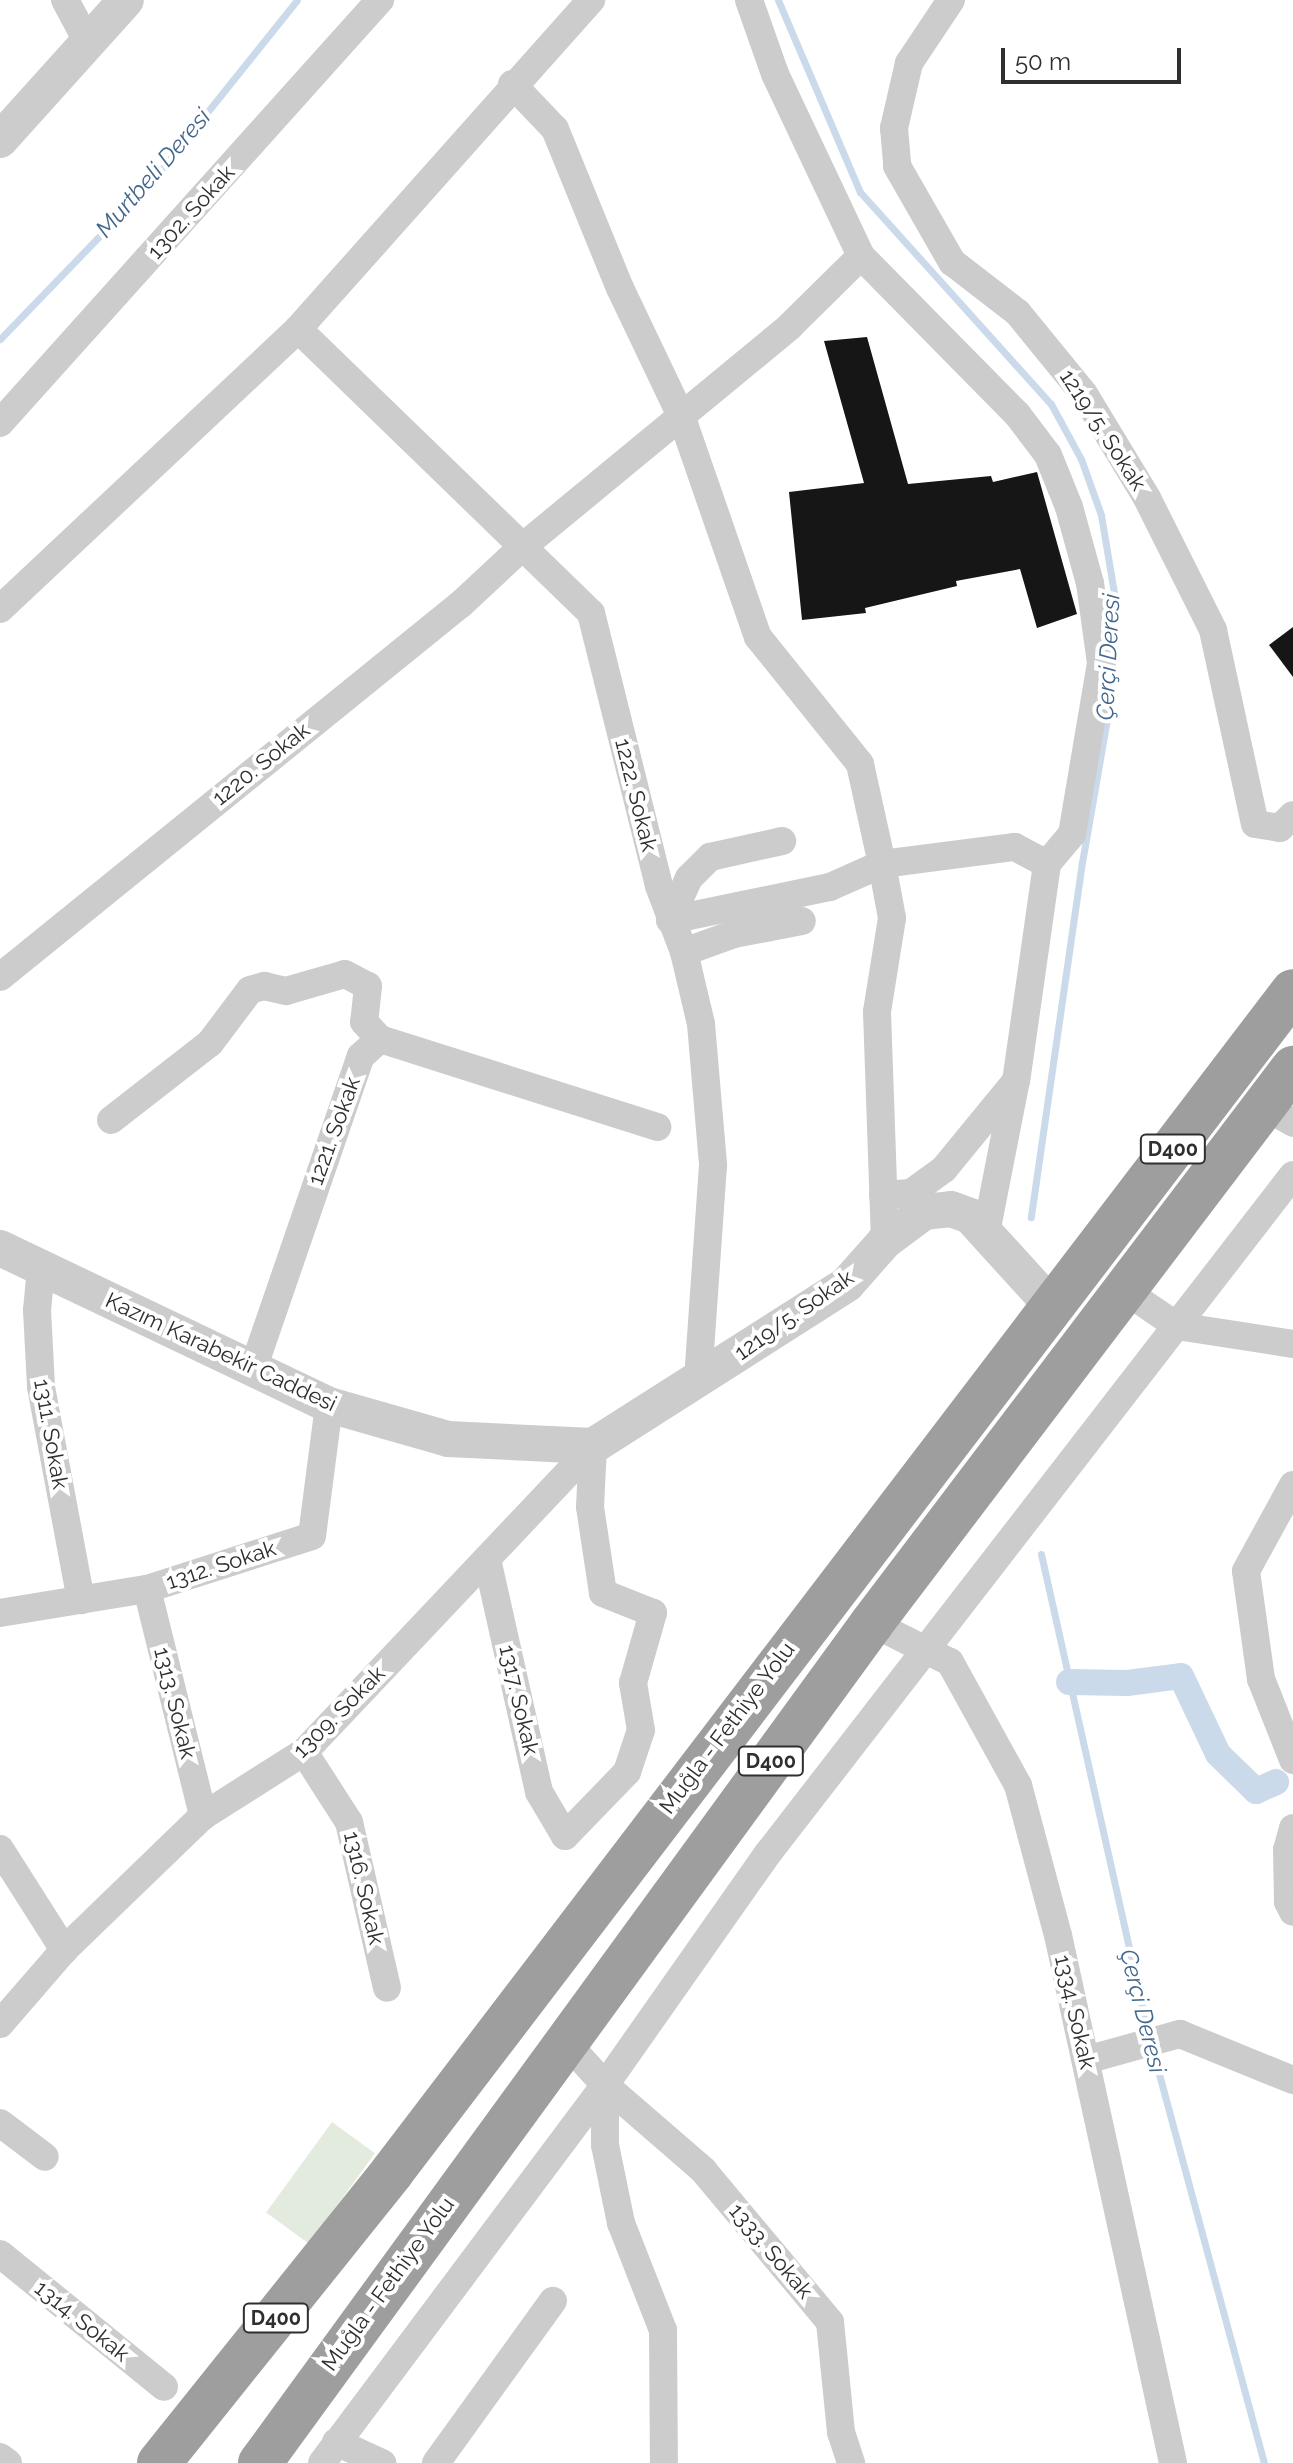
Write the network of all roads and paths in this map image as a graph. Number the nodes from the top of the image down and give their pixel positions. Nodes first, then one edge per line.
1 (65, 0) edge
2 (126, 0) edge
3 (380, 0) edge
4 (591, 0) edge
5 (749, 0) edge
6 (951, 0) edge
7 (87, 41) junction
8 (512, 84) junction
9 (0, 140) edge
10 (861, 256) junction
11 (298, 329) junction
12 (682, 418) junction
13 (0, 423) edge
14 (520, 549) junction
15 (0, 609) edge
16 (1293, 815) edge
17 (782, 841) dead end
18 (882, 864) junction
19 (1047, 864) junction
20 (670, 920) junction
21 (802, 921) dead end
22 (684, 952) junction
23 (0, 977) edge
24 (1293, 991) edge
25 (380, 1039) junction
26 (1293, 1068) edge
27 (1016, 1081) junction
28 (1278, 1114) edge
29 (111, 1120) dead end
30 (657, 1127) dead end
31 (1293, 1175) edge
32 (883, 1195) junction
33 (986, 1233) junction
34 (885, 1241) junction
35 (0, 1248) edge
36 (41, 1268) junction
37 (1127, 1292) junction
38 (1052, 1306) junction
39 (1177, 1326) junction
40 (1293, 1344) edge
41 (253, 1369) junction
42 (698, 1380) junction
43 (329, 1405) junction
44 (593, 1446) junction
45 (1293, 1485) edge
46 (487, 1559) junction
47 (147, 1589) junction
48 (81, 1600) junction
49 (0, 1613) edge
50 (872, 1623) junction
51 (924, 1649) junction
52 (304, 1752) junction
53 (1293, 1760) edge
54 (203, 1816) junction
55 (1293, 1828) edge
56 (0, 1849) edge
57 (1293, 1912) edge
58 (64, 1950) junction
59 (387, 1988) dead end
60 (0, 2024) edge
61 (565, 2041) junction
62 (1086, 2060) junction
63 (1293, 2080) edge
64 (605, 2085) junction
65 (0, 2123) edge
66 (45, 2157) dead end
67 (0, 2254) edge
68 (553, 2301) dead end
69 (164, 2387) dead end
70 (329, 2453) edge
71 (0, 2457) edge
72 (8, 2463) edge
73 (159, 2463) edge
74 (260, 2463) edge
75 (382, 2463) edge
76 (436, 2463) edge
77 (664, 2463) edge
78 (851, 2463) edge
79 (1173, 2463) edge

1 - 7 street
2 - 7 street
3 - 13 street, 1302. Sokak
4 - 8 street
5 - 10 street
6 - 16 street, 1219/5. Sokak
7 - 9 street
8 - 11 street
8 - 12 street
10 - 12 street, 1220. Sokak
10 - 19 street
11 - 14 street, 1222. Sokak
11 - 15 street
12 - 14 street, 1220. Sokak
12 - 18 street
14 - 20 street, 1222. Sokak
14 - 23 street, 1220. Sokak
17 - 20 street
18 - 19 street
18 - 20 street
18 - 32 street
19 - 27 street
20 - 22 street, 1222. Sokak
21 - 22 street
22 - 42 street, 1222. Sokak
24 - 38 highway, Muğla - Fethiye Yolu / D400
25 - 29 street
25 - 30 street
25 - 41 street, 1221. Sokak
26 - 28 highway, Muğla - Fethiye Yolu / D400
27 - 32 street
27 - 33 street
28 - 37 highway, Muğla - Fethiye Yolu / D400
31 - 39 street
32 - 34 street
33 - 34 street, 1219/5. Sokak
33 - 38 street, 1219/5. Sokak
34 - 42 street, 1219/5. Sokak
35 - 36 street, Kazım Karabekir Caddesi
36 - 41 street, Kazım Karabekir Caddesi
36 - 48 street, 1311. Sokak
37 - 39 street
37 - 50 highway, Muğla - Fethiye Yolu / D400
38 - 73 highway, Muğla - Fethiye Yolu / D400
39 - 40 street
39 - 51 street
41 - 43 street, Kazım Karabekir Caddesi
42 - 44 street, 1219/5. Sokak
43 - 44 street, Kazım Karabekir Caddesi
43 - 47 street, 1312. Sokak
44 - 46 street, 1309. Sokak
44 - 46 street, 1317. Sokak
45 - 53 street
46 - 52 street, 1309. Sokak
47 - 48 street, 1312. Sokak
47 - 54 street, 1313. Sokak
48 - 49 street, 1312. Sokak
50 - 51 street, 1334. Sokak
50 - 61 highway, Muğla - Fethiye Yolu / D400
51 - 62 street, 1334. Sokak
51 - 64 street
52 - 54 street, 1309. Sokak
52 - 59 street, 1316. Sokak
54 - 58 street, 1309. Sokak
55 - 57 street
56 - 58 street
58 - 60 street, 1309. Sokak
61 - 64 street, 1333. Sokak
61 - 74 highway, Muğla - Fethiye Yolu / D400
62 - 63 street
62 - 79 street, 1334. Sokak
64 - 70 street
64 - 77 street
64 - 78 street, 1333. Sokak
65 - 66 street
67 - 69 street, 1314. Sokak
68 - 76 street
70 - 75 street
71 - 72 street

